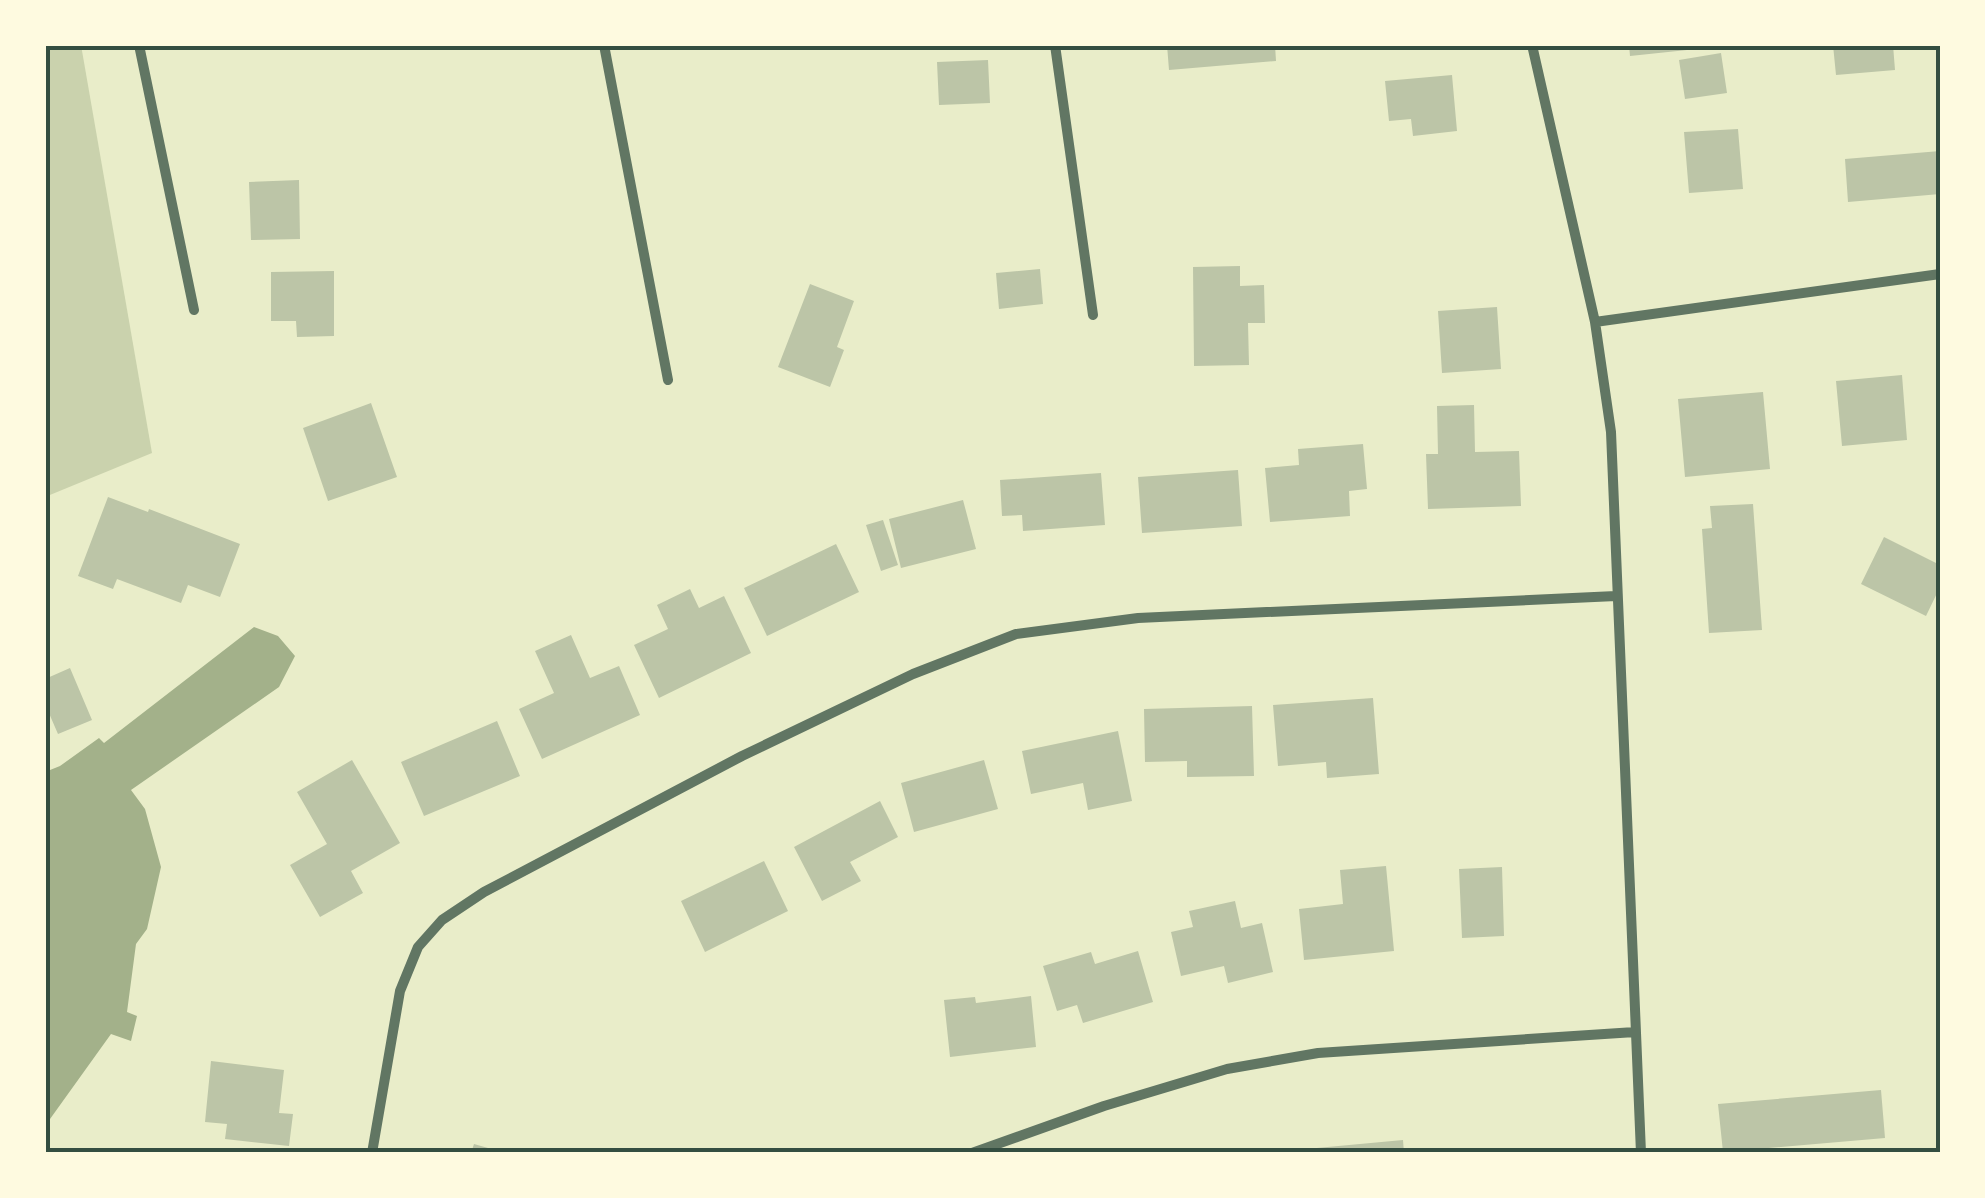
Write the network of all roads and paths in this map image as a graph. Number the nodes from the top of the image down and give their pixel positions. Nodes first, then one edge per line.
1 (139, 45) edge
2 (604, 45) edge
3 (1055, 45) edge
4 (1532, 45) edge
5 (1940, 274) edge
6 (194, 310) dead end
7 (1093, 315) dead end
8 (1595, 322) junction
9 (668, 380) dead end
10 (1616, 596) junction
11 (1635, 1032) junction
12 (372, 1153) edge
13 (972, 1153) edge
14 (1641, 1153) edge

1 - 6 street
2 - 9 street
3 - 7 street
4 - 8 street
5 - 8 street
8 - 10 street
10 - 11 street
10 - 12 street
11 - 13 street
11 - 14 street

